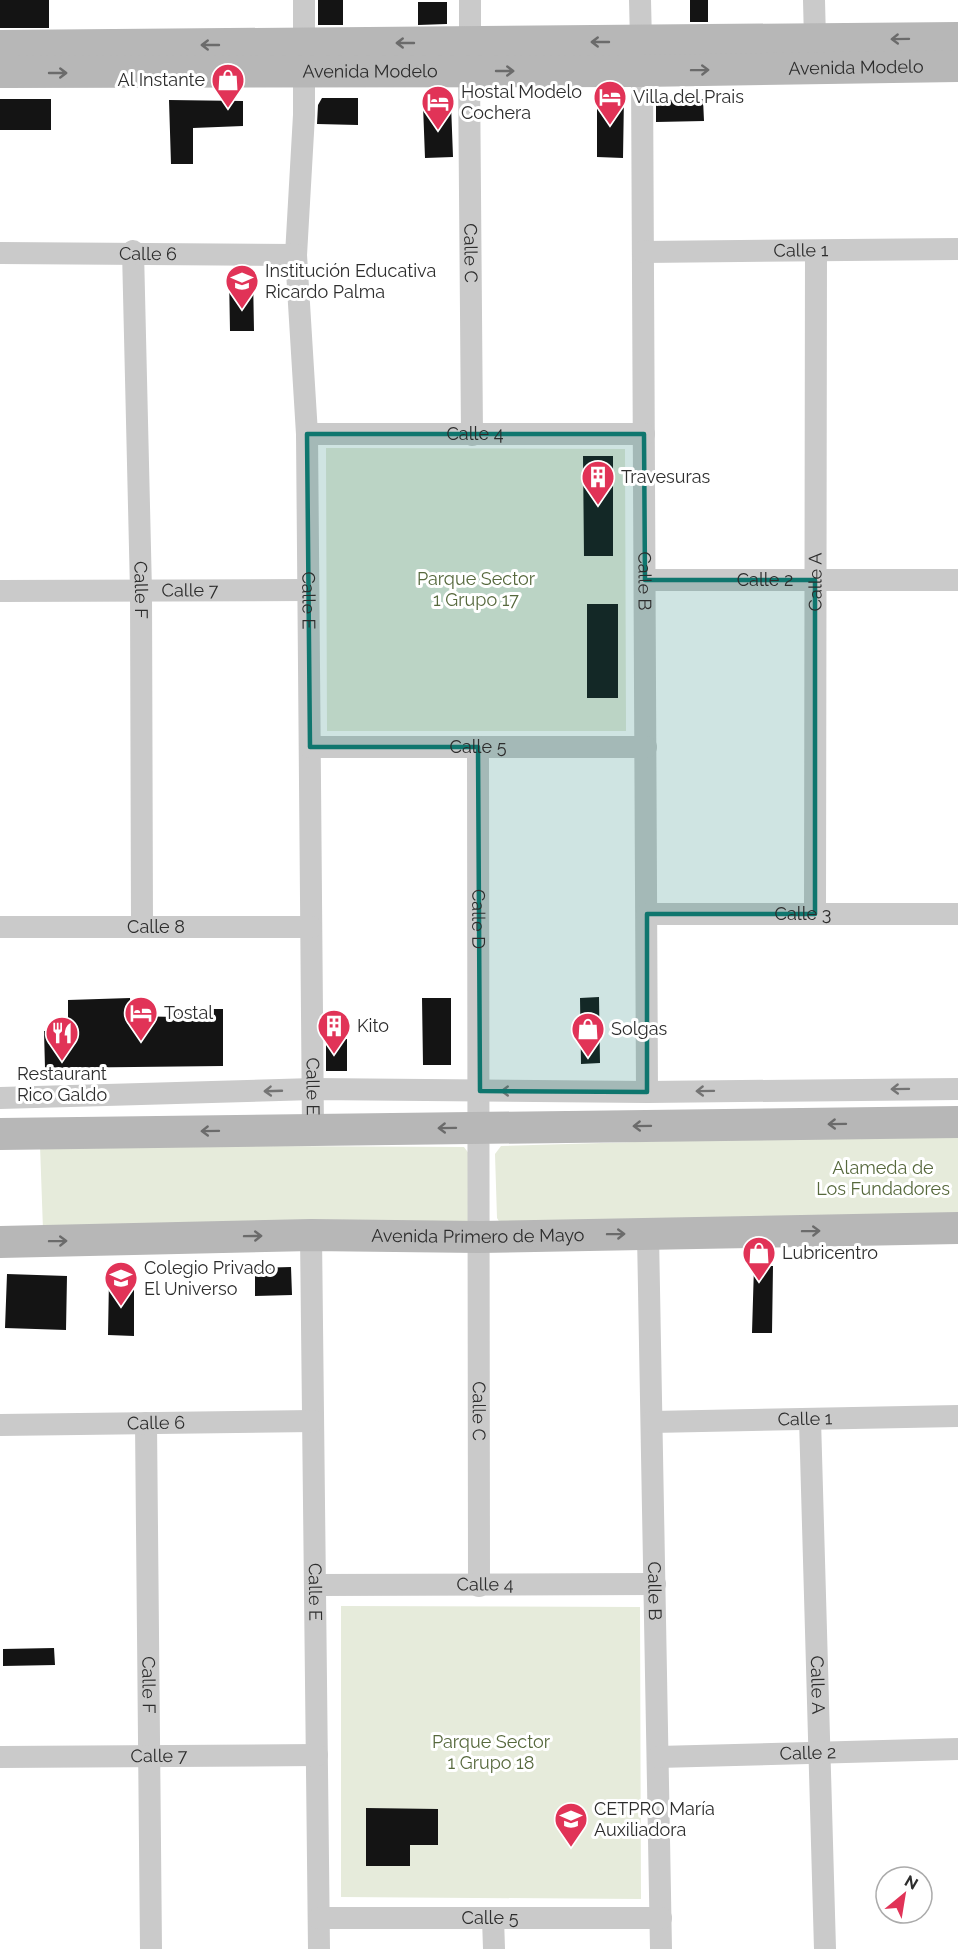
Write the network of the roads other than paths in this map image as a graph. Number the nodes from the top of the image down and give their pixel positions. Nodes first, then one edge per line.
1 (304, 0) edge
2 (470, 0) edge
3 (640, 0) edge
4 (814, 0) edge
5 (958, 38) edge
6 (815, 40) junction
7 (0, 46) edge
8 (642, 56) junction
9 (470, 57) junction
10 (304, 58) junction
11 (958, 66) edge
12 (0, 72) edge
13 (958, 249) edge
14 (133, 251) junction
15 (816, 251) junction
16 (644, 252) junction
17 (0, 253) edge
18 (296, 255) junction
19 (307, 434) junction
20 (644, 434) junction
21 (472, 435) junction
22 (645, 580) junction
23 (815, 580) junction
24 (958, 580) edge
25 (308, 590) junction
26 (0, 591) edge
27 (141, 591) junction
28 (310, 747) junction
29 (477, 747) junction
30 (646, 747) junction
31 (646, 914) junction
32 (815, 914) junction
33 (958, 914) edge
34 (0, 927) edge
35 (142, 927) junction
36 (311, 927) junction
37 (313, 1089) junction
38 (958, 1089) edge
39 (480, 1091) junction
40 (647, 1092) junction
41 (0, 1098) edge
42 (958, 1122) edge
43 (479, 1128) junction
44 (313, 1130) junction
45 (0, 1134) edge
46 (958, 1228) edge
47 (648, 1234) junction
48 (311, 1235) junction
49 (479, 1237) junction
50 (0, 1242) edge
51 (958, 1416) edge
52 (810, 1419) junction
53 (313, 1421) junction
54 (652, 1422) junction
55 (146, 1423) junction
56 (0, 1425) edge
57 (655, 1584) junction
58 (315, 1585) junction
59 (479, 1586) junction
60 (958, 1749) edge
61 (819, 1753) junction
62 (317, 1755) junction
63 (149, 1756) junction
64 (0, 1757) edge
65 (658, 1757) junction
66 (319, 1918) junction
67 (493, 1918) junction
68 (661, 1918) junction
69 (151, 1949) edge
70 (319, 1949) edge
71 (494, 1949) edge
72 (661, 1949) edge
73 (825, 1949) edge

1 - 10 street
2 - 9 street, Calle C
3 - 8 street, Calle B
4 - 6 street
5 -> 6 main road, Avenida Modelo
6 - 8 main road, Avenida Modelo
10 -> 7 main road, Avenida Modelo
8 - 9 main road, Avenida Modelo
8 -> 11 main road, Avenida Modelo
8 - 16 street, Calle B
9 - 10 main road, Avenida Modelo
9 - 21 street, Calle C
12 -> 10 main road, Avenida Modelo
10 - 18 street, Calle E
13 - 15 street, Calle 1
14 - 17 street, Calle 6
14 - 18 street, Calle 6
14 - 27 street, Calle F
15 - 16 street, Calle 1
15 - 23 street, Calle A
16 - 20 street, Calle B
18 - 19 street, Calle E
19 - 21 street, Calle 4
19 - 25 street, Calle E
20 - 21 street, Calle 4
20 - 22 street, Calle B
22 - 23 street, Calle 2
22 - 30 street, Calle B
23 - 24 street, Calle 2
23 - 32 street, Calle A
25 - 27 street, Calle 7
25 - 28 street, Calle E
26 - 27 street, Calle 7
27 - 35 street, Calle F
28 - 29 street, Calle 5
28 - 36 street, Calle E
29 - 30 street, Calle 5
29 - 39 street, Calle D
30 - 31 street, Calle B
31 - 32 street, Calle 3
31 - 40 street, Calle B
32 - 33 street, Calle 3
34 - 35 street, Calle 8
35 - 36 street, Calle 8
36 - 37 street, Calle E
37 - 39 street
37 -> 41 street
37 - 44 street, Calle E
38 -> 40 street
40 -> 39 street
39 - 43 street, Calle D
42 -> 43 main road
43 -> 44 main road
43 - 49 street, Calle C
44 -> 45 main road
47 -> 46 main road, Avenida Primero de Mayo
49 -> 47 main road, Avenida Primero de Mayo
47 - 54 street, Calle B
48 - 49 main road, Avenida Primero de Mayo
50 -> 48 main road, Avenida Primero de Mayo
48 - 53 street, Calle E
49 - 59 street, Calle C
51 - 52 street, Calle 1
52 - 54 street, Calle 1
52 - 61 street, Calle A
53 - 55 street, Calle 6
53 - 58 street, Calle E
54 - 57 street, Calle B
55 - 56 street, Calle 6
55 - 63 street, Calle F
57 - 59 street, Calle 4
57 - 65 street, Calle B
58 - 59 street, Calle 4
58 - 62 street, Calle E
60 - 61 street, Calle 2
61 - 65 street, Calle 2
61 - 73 street, Calle A
62 - 63 street, Calle 7
62 - 66 street, Calle E
63 - 64 street, Calle 7
63 - 69 street, Calle F
65 - 68 street, Calle B
66 - 67 street, Calle 5
66 - 70 street, Calle E
67 - 68 street, Calle 5
67 - 71 street
68 - 72 street, Calle B

